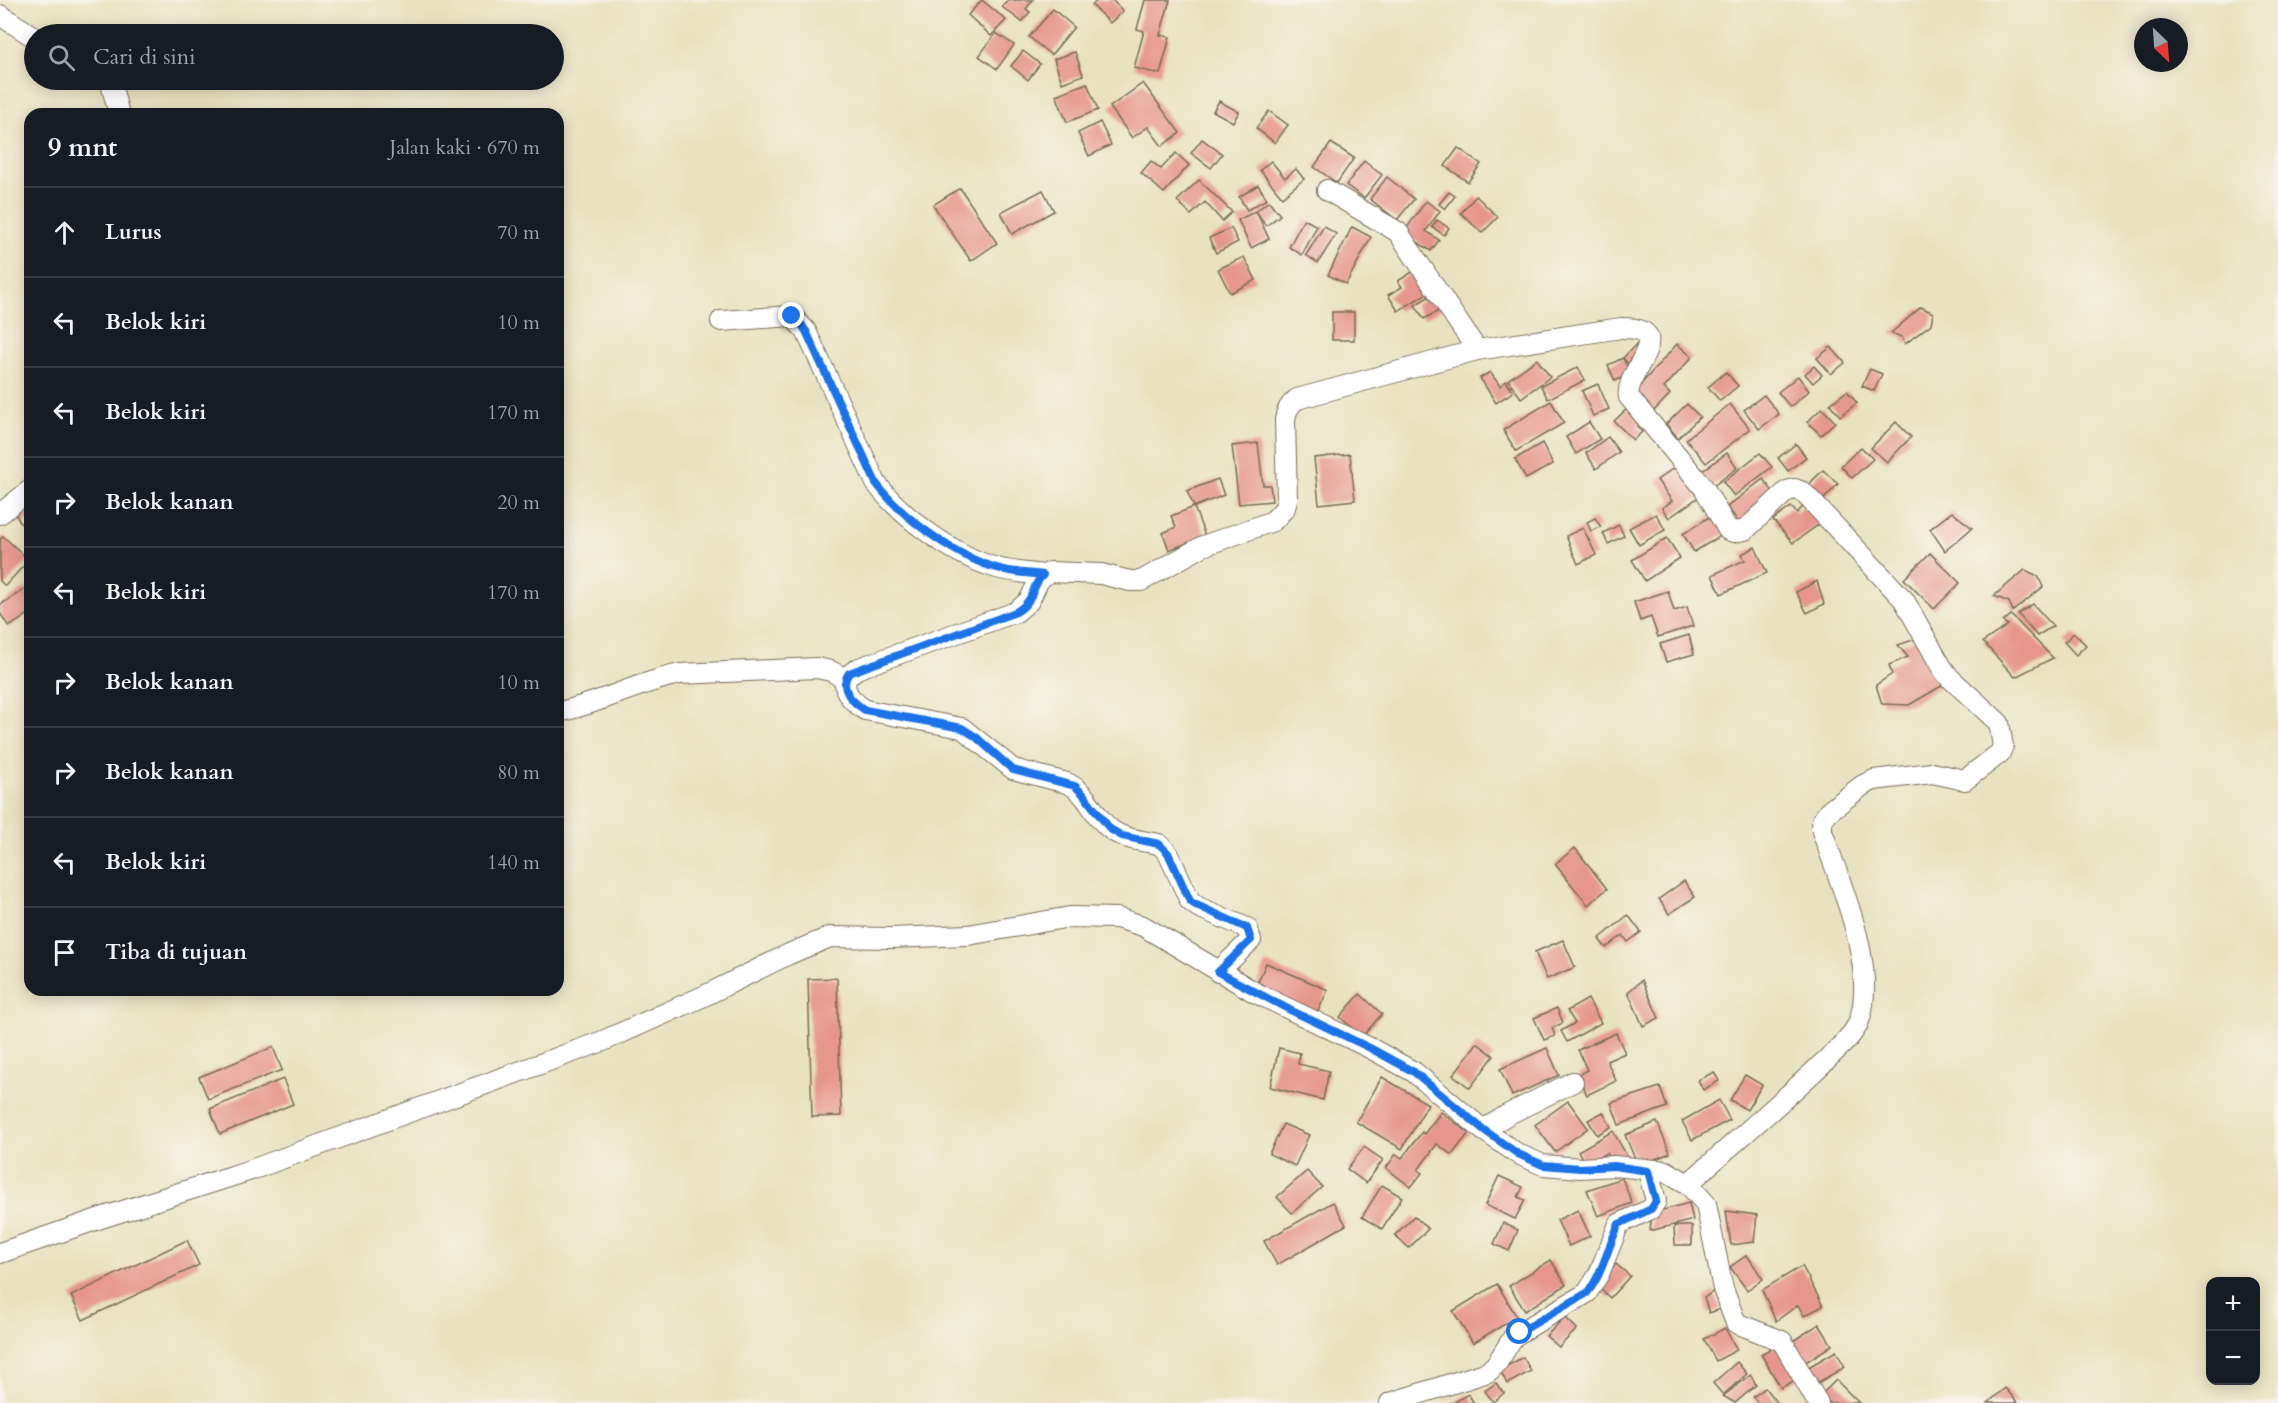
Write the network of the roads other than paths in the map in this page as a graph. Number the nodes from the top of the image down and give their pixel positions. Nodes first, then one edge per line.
1 (0, 15) edge
2 (24, 31) edge
3 (113, 90) edge
4 (117, 108) edge
5 (1327, 190) dead end
6 (721, 321) dead end
7 (1477, 350) junction
8 (24, 495) edge
9 (0, 514) edge
10 (1043, 575) junction
11 (845, 679) junction
12 (564, 710) edge
13 (1218, 972) junction
14 (1573, 1082) dead end
15 (1484, 1130) junction
16 (1648, 1171) junction
17 (1688, 1184) junction
18 (0, 1253) edge
19 (1390, 1403) edge
20 (1818, 1403) edge

1 - 2 street
3 - 4 street
5 - 7 street
6 - 10 street
7 - 10 street
7 - 17 street
8 - 9 street
10 - 11 street
11 - 12 street
11 - 13 street
13 - 15 street
13 - 18 street
14 - 15 street
15 - 16 street
16 - 17 street
16 - 19 street
17 - 20 street

